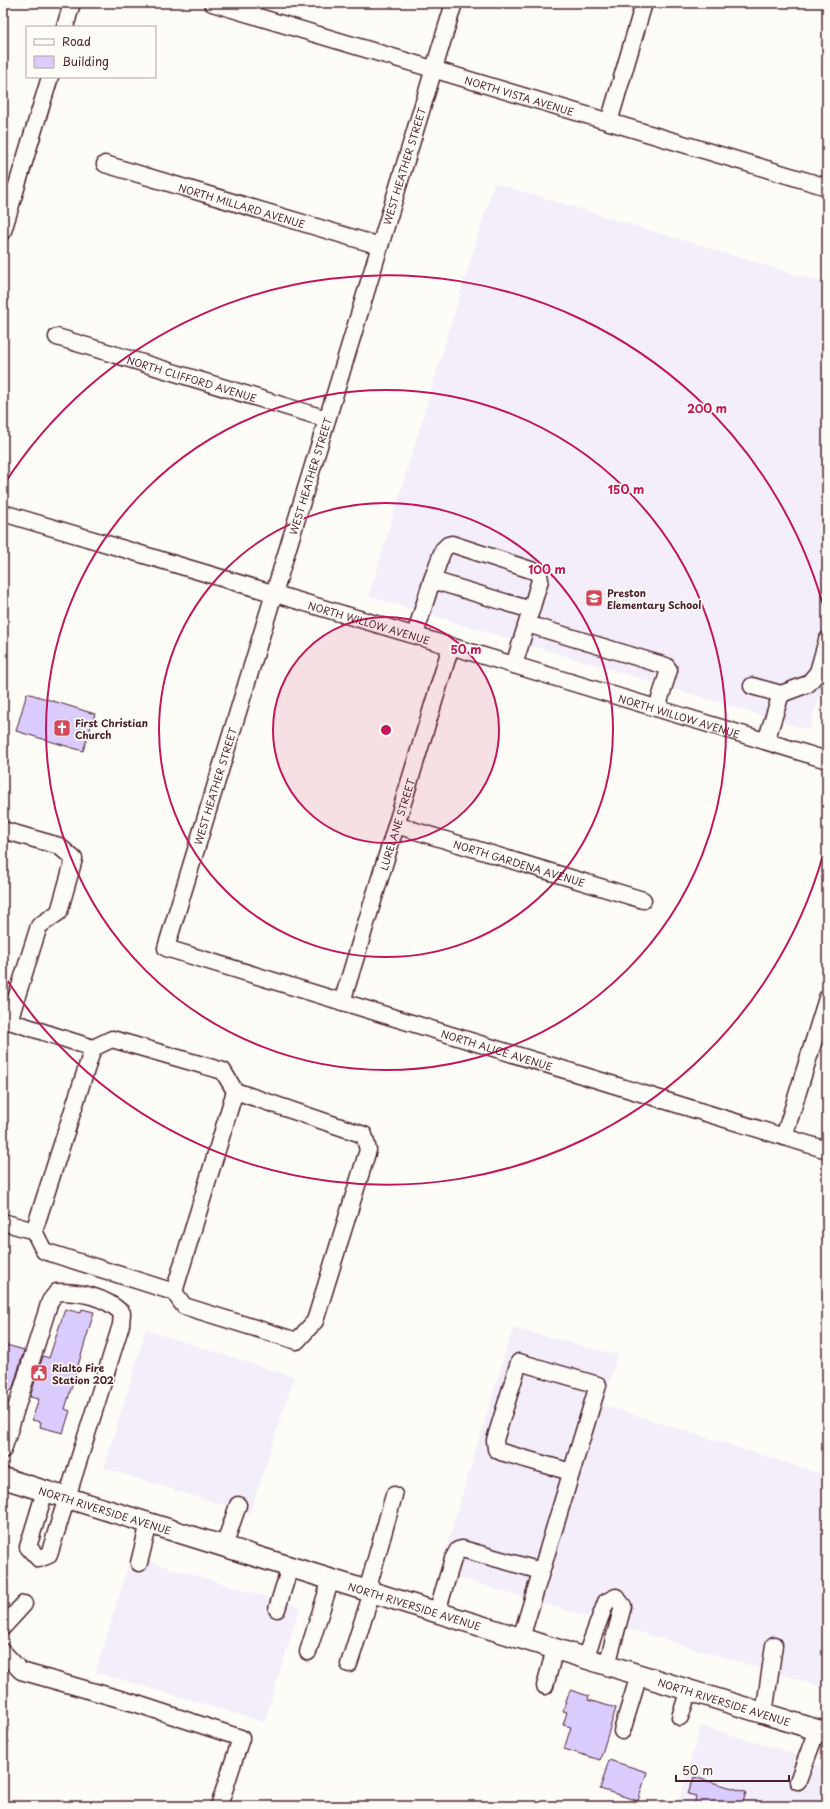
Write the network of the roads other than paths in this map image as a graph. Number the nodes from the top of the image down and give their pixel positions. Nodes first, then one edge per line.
1 (72, 3) edge
2 (212, 3) edge
3 (454, 3) edge
4 (644, 3) edge
5 (65, 26) edge
6 (434, 69) junction
7 (50, 78) edge
8 (609, 122) junction
9 (105, 164) dead end
10 (827, 187) edge
11 (3, 231) edge
12 (380, 246) junction
13 (57, 337) dead end
14 (327, 419) junction
15 (3, 513) edge
16 (432, 580) junction
17 (273, 594) junction
18 (529, 617) junction
19 (415, 635) junction
20 (827, 640) edge
21 (451, 646) junction
22 (514, 665) junction
23 (752, 686) dead end
24 (781, 694) junction
25 (657, 708) junction
26 (766, 741) junction
27 (827, 760) edge
28 (396, 825) junction
29 (3, 830) edge
30 (642, 900) dead end
31 (166, 948) joint
32 (827, 998) edge
33 (342, 1002) junction
34 (6, 1020) edge
35 (93, 1048) junction
36 (235, 1091) junction
37 (784, 1137) junction
38 (827, 1150) edge
39 (3, 1222) edge
40 (34, 1231) junction
41 (174, 1292) junction
42 (3, 1450) edge
43 (571, 1472) junction
44 (3, 1478) edge
45 (45, 1491) junction
46 (394, 1495) dead end
47 (67, 1498) junction
48 (238, 1504) dead end
49 (149, 1523) junction
50 (224, 1546) junction
51 (139, 1563) dead end
52 (290, 1567) junction
53 (541, 1571) junction
54 (331, 1579) junction
55 (370, 1591) junction
56 (24, 1604) dead end
57 (277, 1609) dead end
58 (437, 1612) junction
59 (3, 1626) edge
60 (521, 1638) junction
61 (774, 1645) dead end
62 (556, 1649) junction
63 (3, 1652) edge
64 (308, 1652) dead end
65 (585, 1658) junction
66 (349, 1664) dead end
67 (607, 1665) junction
68 (639, 1675) junction
69 (545, 1686) dead end
70 (689, 1690) junction
71 (764, 1714) junction
72 (680, 1717) dead end
73 (622, 1730) dead end
74 (822, 1732) edge
75 (798, 1781) dead end
76 (219, 1806) edge

1 - 5 street
2 - 6 street, NORTH VISTA AVENUE
3 - 6 street, WEST HEATHER STREET
4 - 8 street
6 - 8 street, NORTH VISTA AVENUE
6 - 12 street, WEST HEATHER STREET
7 - 11 street
8 - 10 street, NORTH VISTA AVENUE
9 - 12 street, NORTH MILLARD AVENUE
12 - 14 street, WEST HEATHER STREET
13 - 14 street, NORTH CLIFFORD AVENUE
14 - 17 street, WEST HEATHER STREET
15 - 17 street, NORTH WILLOW AVENUE
16 - 18 street
16 - 18 street
16 - 19 street
17 - 19 street, NORTH WILLOW AVENUE
17 - 31 street, WEST HEATHER STREET
18 - 22 street
18 - 25 street
19 - 21 street, NORTH WILLOW AVENUE
20 - 24 street
21 - 22 street, NORTH WILLOW AVENUE
21 - 28 street, LURELANE STREET
22 - 25 street, NORTH WILLOW AVENUE
23 - 24 street
24 - 26 street
25 - 26 street, NORTH WILLOW AVENUE
26 - 27 street, NORTH WILLOW AVENUE
28 - 30 street, NORTH GARDENA AVENUE
28 - 33 street, LURELANE STREET
29 - 34 street
31 - 33 street, NORTH ALICE AVENUE
32 - 37 street
33 - 37 street, NORTH ALICE AVENUE
34 - 35 street
35 - 36 street
35 - 40 street
36 - 41 street
36 - 41 street
37 - 38 street, NORTH ALICE AVENUE
39 - 40 street
40 - 41 street
42 - 47 street
43 - 43 street
43 - 53 street
44 - 45 main road, NORTH RIVERSIDE AVENUE
45 - 47 main road, NORTH RIVERSIDE AVENUE
45 - 47 street
46 - 55 street
47 - 49 main road, NORTH RIVERSIDE AVENUE
48 - 50 street
49 - 50 main road, NORTH RIVERSIDE AVENUE
49 - 51 street
50 - 52 main road, NORTH RIVERSIDE AVENUE
52 - 54 main road, NORTH RIVERSIDE AVENUE
52 - 57 street
53 - 58 street
53 - 60 street
54 - 55 main road, NORTH RIVERSIDE AVENUE
54 - 64 street
55 - 58 main road, NORTH RIVERSIDE AVENUE
55 - 66 street
56 - 59 street
58 - 60 main road, NORTH RIVERSIDE AVENUE
60 - 62 main road, NORTH RIVERSIDE AVENUE
61 - 71 street
62 - 65 main road, NORTH RIVERSIDE AVENUE
62 - 69 street
63 - 76 street
65 - 67 main road, NORTH RIVERSIDE AVENUE
65 - 67 street
67 - 68 main road, NORTH RIVERSIDE AVENUE
68 - 70 main road, NORTH RIVERSIDE AVENUE
68 - 73 street
70 - 71 main road, NORTH RIVERSIDE AVENUE
70 - 72 street
71 - 74 main road, NORTH RIVERSIDE AVENUE
74 - 75 street

